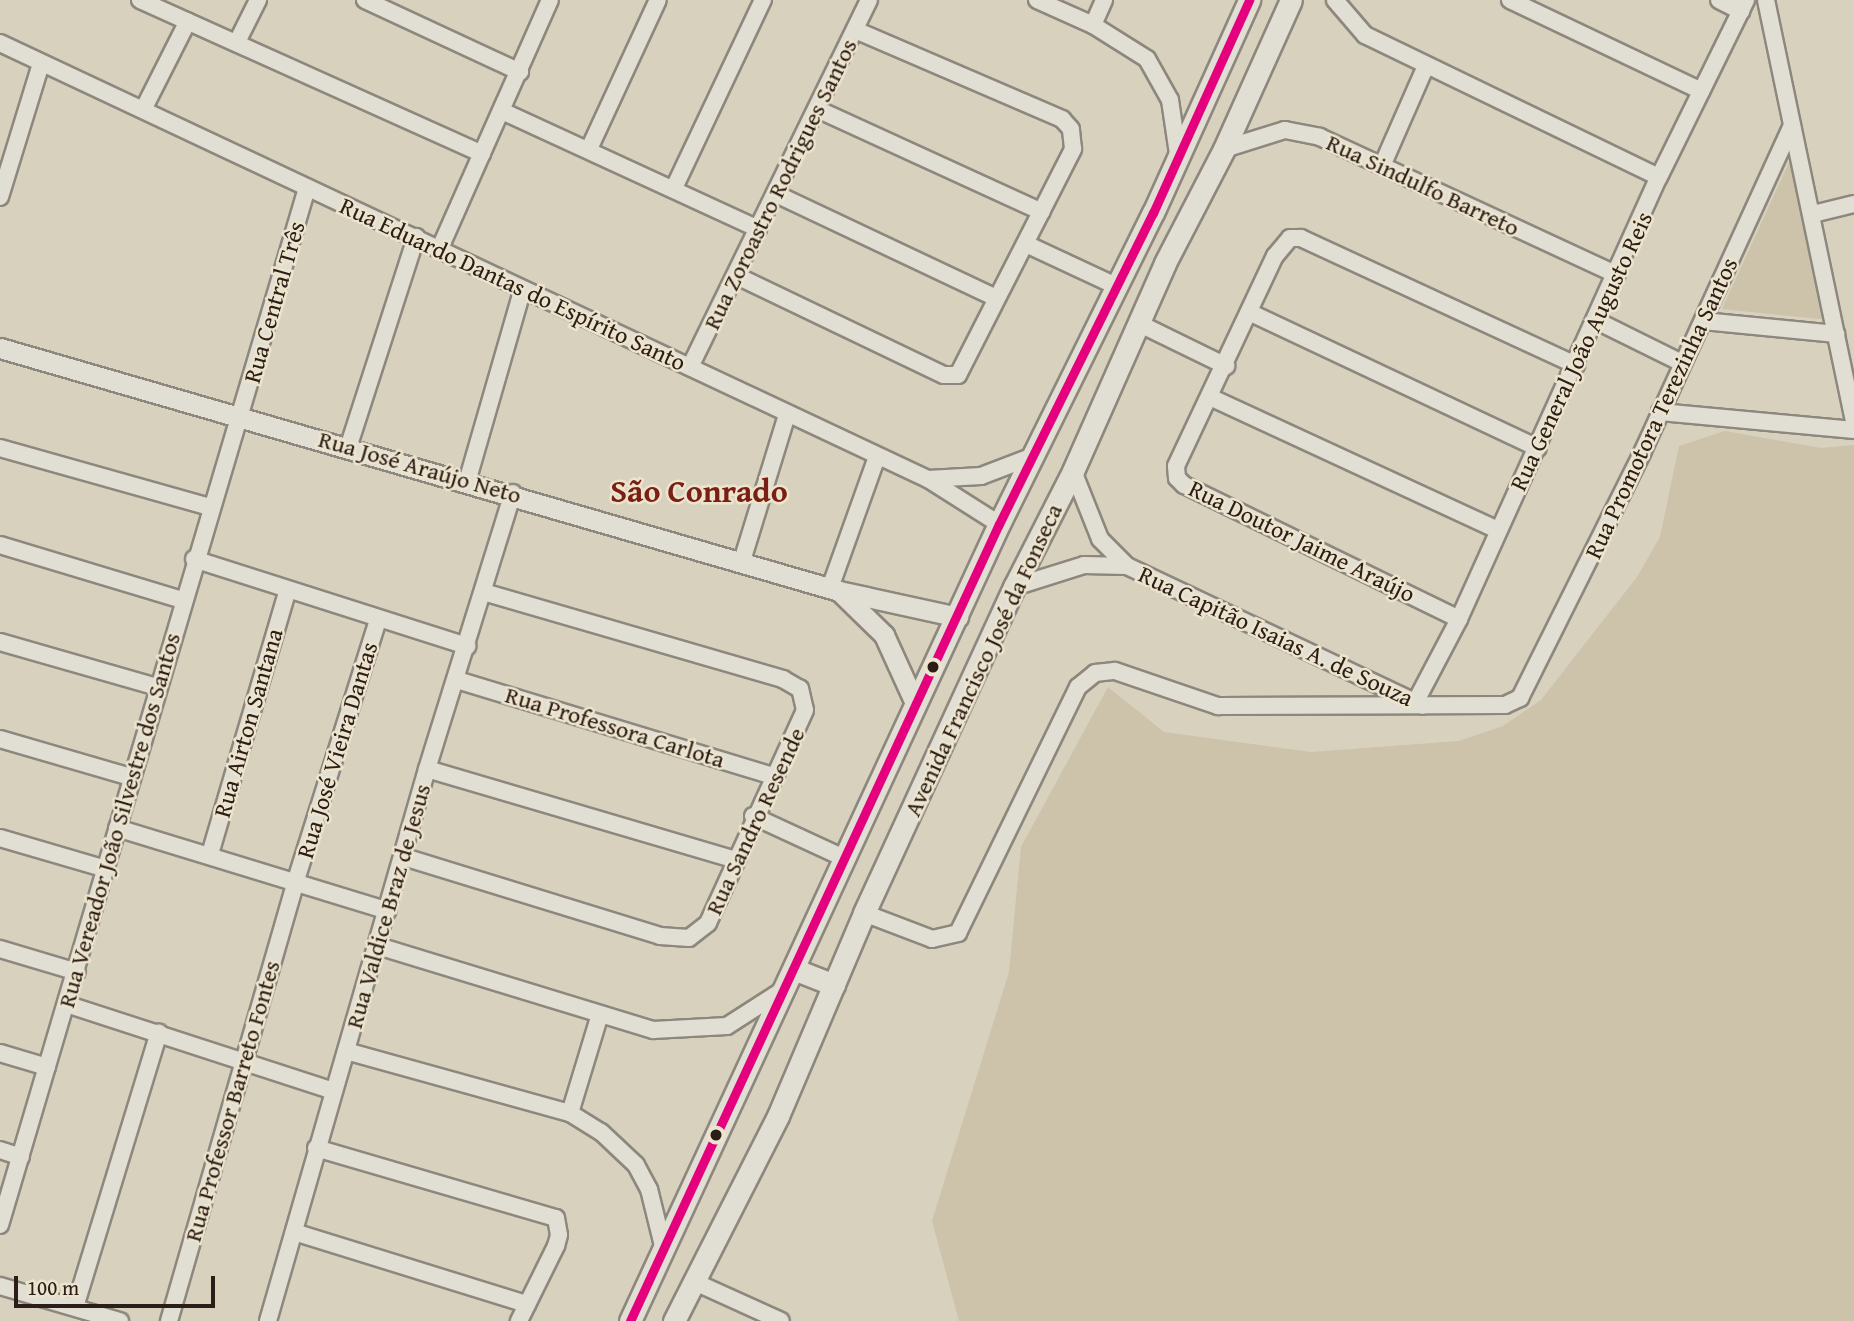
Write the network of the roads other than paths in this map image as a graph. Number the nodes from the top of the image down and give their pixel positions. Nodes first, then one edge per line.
1 (140, 0) edge
2 (258, 0) edge
3 (365, 0) edge
4 (550, 0) edge
5 (657, 0) edge
6 (763, 0) edge
7 (869, 0) edge
8 (1037, 0) edge
9 (1104, 0) edge
10 (1249, 0) edge
11 (1291, 0) edge
12 (1335, 0) edge
13 (1510, 0) edge
14 (1719, 0) edge
15 (1766, 0) edge
16 (1743, 5) edge
17 (188, 21) junction
18 (1093, 25) junction
19 (855, 30) junction
20 (237, 42) junction
21 (0, 43) edge
22 (41, 64) junction
23 (1426, 66) junction
24 (520, 72) junction
25 (1702, 92) junction
26 (144, 108) junction
27 (817, 109) junction
28 (502, 111) junction
29 (1792, 126) junction
30 (589, 149) junction
31 (1224, 149) junction
32 (482, 154) junction
33 (1178, 154) junction
34 (1382, 166) junction
35 (1660, 177) junction
36 (307, 188) junction
37 (674, 188) junction
38 (776, 194) junction
39 (0, 197) edge
40 (1854, 204) edge
41 (1042, 212) junction
42 (1153, 213) junction
43 (1813, 214) junction
44 (758, 229) junction
45 (416, 237) junction
46 (1179, 238) junction
47 (1026, 244) junction
48 (1134, 245) junction
49 (440, 248) junction
50 (1165, 263) junction
51 (1617, 275) junction
52 (737, 276) junction
53 (1114, 285) junction
54 (522, 291) junction
55 (996, 298) junction
56 (1251, 313) junction
57 (1598, 321) junction
58 (1703, 321) junction
59 (1140, 324) junction
60 (1836, 334) junction
61 (0, 348) edge
62 (1682, 363) junction
63 (1576, 365) junction
64 (1226, 366) junction
65 (690, 367) junction
66 (1212, 398) junction
67 (1660, 412) junction
68 (787, 415) junction
69 (241, 416) junction
70 (1854, 422) edge
71 (1854, 430) edge
72 (0, 448) edge
73 (348, 448) junction
74 (1538, 448) junction
75 (1033, 456) junction
76 (877, 457) junction
77 (1073, 471) junction
78 (928, 479) junction
79 (467, 482) junction
80 (513, 493) junction
81 (210, 507) junction
82 (999, 524) junction
83 (1498, 530) junction
84 (0, 545) edge
85 (194, 559) junction
86 (742, 561) junction
87 (1127, 566) junction
88 (1014, 587) junction
89 (835, 589) junction
90 (287, 592) junction
91 (483, 592) junction
92 (182, 600) junction
93 (958, 617) junction
94 (1459, 619) junction
95 (378, 620) junction
96 (0, 642) edge
97 (467, 646) junction
98 (457, 680) junction
99 (157, 687) junction
100 (915, 703) junction
101 (1420, 704) junction
102 (0, 739) edge
103 (427, 769) junction
104 (772, 776) junction
105 (131, 777) junction
106 (753, 816) junction
107 (117, 828) junction
108 (0, 838) edge
109 (210, 854) junction
110 (404, 856) junction
111 (733, 859) junction
112 (846, 859) junction
113 (106, 869) junction
114 (296, 880) junction
115 (388, 911) junction
116 (864, 913) junction
117 (377, 946) junction
118 (0, 949) edge
119 (77, 972) junction
120 (792, 978) junction
121 (834, 985) junction
122 (66, 1004) junction
123 (600, 1014) junction
124 (159, 1033) junction
125 (346, 1051) junction
126 (0, 1053) edge
127 (243, 1061) junction
128 (47, 1067) junction
129 (333, 1091) junction
130 (570, 1113) junction
131 (316, 1147) junction
132 (0, 1150) edge
133 (21, 1157) junction
134 (0, 1225) edge
135 (294, 1232) junction
136 (664, 1253) junction
137 (695, 1282) junction
138 (0, 1286) edge
139 (527, 1304) junction
140 (75, 1307) junction
141 (120, 1321) edge
142 (169, 1321) edge
143 (268, 1321) edge
144 (519, 1321) edge
145 (630, 1321) edge
146 (674, 1321) edge
147 (781, 1321) edge

1 - 17 street
2 - 20 street
3 - 24 street
4 - 24 street
5 - 30 street
6 - 37 street
7 - 19 street, Rua Zoroastro Rodrigues Santos
8 - 18 street
9 - 18 street
10 - 33 main road, Avenida Francisco José da Fonseca
11 - 31 main road, Avenida Francisco José da Fonseca
12 - 23 street
13 - 25 street
14 - 16 street
15 - 29 street
16 - 25 street, Rua General João Augusto Reis
17 - 20 street
17 - 26 street
18 - 33 street
19 - 27 street, Rua Zoroastro Rodrigues Santos
19 - 41 street
20 - 32 street
21 - 22 street, Rua Eduardo Dantas do Espírito Santo
22 - 26 street, Rua Eduardo Dantas do Espírito Santo
22 - 39 street
23 - 34 street
23 - 35 street
24 - 28 street
25 - 35 street, Rua General João Augusto Reis
26 - 36 street, Rua Eduardo Dantas do Espírito Santo
27 - 38 street, Rua Zoroastro Rodrigues Santos
27 - 41 street
28 - 30 street
28 - 32 street
29 - 43 street
29 - 58 street, Rua Promotora Terezinha Santos
30 - 37 street
31 - 34 street, Rua Sindulfo Barreto
31 - 46 main road, Avenida Francisco José da Fonseca
32 - 49 street
33 - 42 main road, Avenida Francisco José da Fonseca
34 - 51 street, Rua Sindulfo Barreto
35 - 51 street, Rua General João Augusto Reis
36 - 45 street, Rua Eduardo Dantas do Espírito Santo
36 - 69 street, Rua Central Três
37 - 44 street
38 - 44 street, Rua Zoroastro Rodrigues Santos
38 - 55 street
40 - 43 street
41 - 47 street
42 - 46 main road
42 - 48 main road, Avenida Francisco José da Fonseca
43 - 60 street
44 - 52 street, Rua Zoroastro Rodrigues Santos
45 - 49 street, Rua Eduardo Dantas do Espírito Santo
45 - 73 street
46 - 50 main road, Avenida Francisco José da Fonseca
47 - 53 street
47 - 55 street
48 - 50 main road
48 - 53 main road, Avenida Francisco José da Fonseca
49 - 54 street, Rua Eduardo Dantas do Espírito Santo
50 - 59 main road, Avenida Francisco José da Fonseca
51 - 57 street, Rua General João Augusto Reis
52 - 55 street
52 - 65 street, Rua Zoroastro Rodrigues Santos
53 - 75 main road, Avenida Francisco José da Fonseca
54 - 65 street, Rua Eduardo Dantas do Espírito Santo
54 - 79 street
56 - 63 street, Rua Doutor Jaime Araújo
56 - 64 street, Rua Doutor Jaime Araújo
56 - 74 street
57 - 62 street
57 - 63 street, Rua General João Augusto Reis
58 - 60 street
58 - 62 street, Rua Promotora Terezinha Santos
59 - 64 street
59 - 77 main road, Avenida Francisco José da Fonseca
60 - 70 street
61 - 69 street, Rua José Araújo Neto
62 - 67 street, Rua Promotora Terezinha Santos
63 - 74 street, Rua General João Augusto Reis
64 - 66 street, Rua Doutor Jaime Araújo
65 - 68 street, Rua Eduardo Dantas do Espírito Santo
66 - 83 street
66 - 94 street, Rua Doutor Jaime Araújo
67 - 71 street
67 - 101 street, Rua Promotora Terezinha Santos
68 - 76 street, Rua Eduardo Dantas do Espírito Santo
68 - 86 street
69 - 73 street, Rua José Araújo Neto
69 - 81 street, Rua Vereador João Silvestre dos Santos
72 - 81 street
73 - 79 street, Rua José Araújo Neto
74 - 83 street, Rua General João Augusto Reis
75 - 78 street, Rua Eduardo Dantas do Espírito Santo
75 - 82 main road, Avenida Francisco José da Fonseca
76 - 78 street, Rua Eduardo Dantas do Espírito Santo
76 - 89 street
77 - 87 street, Rua Capitão Isaias A. de Souza
77 - 88 main road, Avenida Francisco José da Fonseca
78 - 82 street
79 - 80 street, Rua José Araújo Neto
80 - 86 street, Rua José Araújo Neto
80 - 91 street, Rua Valdice Braz de Jesus
81 - 85 street, Rua Vereador João Silvestre dos Santos
82 - 93 main road, Avenida Francisco José da Fonseca
83 - 94 street, Rua General João Augusto Reis
84 - 92 street
85 - 90 street
85 - 92 street, Rua Vereador João Silvestre dos Santos
86 - 89 street, Rua José Araújo Neto
87 - 88 street, Rua Capitão Isaias A. de Souza
87 - 101 street, Rua Capitão Isaias A. de Souza
88 - 116 main road, Avenida Francisco José da Fonseca
89 - 93 street, Rua José Araújo Neto
89 - 100 street
90 - 95 street
90 - 109 street, Rua Airton Santana
91 - 97 street, Rua Valdice Braz de Jesus
91 - 104 street, Rua Sandro Resende
92 - 99 street, Rua Vereador João Silvestre dos Santos
93 - 100 main road, Avenida Francisco José da Fonseca
94 - 101 street, Rua General João Augusto Reis
95 - 97 street
95 - 114 street, Rua José Vieira Dantas
96 - 99 street
97 - 98 street, Rua Valdice Braz de Jesus
98 - 103 street, Rua Valdice Braz de Jesus
98 - 104 street, Rua Professora Carlota
99 - 105 street, Rua Vereador João Silvestre dos Santos
100 - 112 main road, Avenida Francisco José da Fonseca
101 - 116 street
102 - 105 street
103 - 110 street, Rua Valdice Braz de Jesus
103 - 111 street
104 - 106 street, Rua Sandro Resende
105 - 107 street, Rua Vereador João Silvestre dos Santos
106 - 111 street, Rua Sandro Resende
106 - 112 street
107 - 109 street
107 - 113 street, Rua Vereador João Silvestre dos Santos
108 - 113 street
109 - 114 street
110 - 111 street, Rua Sandro Resende
110 - 115 street, Rua Valdice Braz de Jesus
112 - 120 main road, Avenida Francisco José da Fonseca
113 - 119 street, Rua Vereador João Silvestre dos Santos
114 - 115 street
114 - 127 street, Rua Professor Barreto Fontes
115 - 117 street, Rua Valdice Braz de Jesus
116 - 121 main road, Avenida Francisco José da Fonseca
117 - 123 street
117 - 125 street, Rua Valdice Braz de Jesus
118 - 119 street
119 - 122 street, Rua Vereador João Silvestre dos Santos
120 - 121 main road
120 - 123 street
120 - 136 main road, Avenida Francisco José da Fonseca
121 - 137 main road, Avenida Francisco José da Fonseca
122 - 124 street
122 - 128 street, Rua Vereador João Silvestre dos Santos
123 - 130 street
124 - 127 street
124 - 140 street
125 - 129 street, Rua Valdice Braz de Jesus
125 - 130 street
126 - 128 street
127 - 129 street
127 - 142 street, Rua Professor Barreto Fontes
128 - 133 street, Rua Vereador João Silvestre dos Santos
129 - 131 street, Rua Valdice Braz de Jesus
130 - 136 street
131 - 135 street, Rua Valdice Braz de Jesus
131 - 139 street
132 - 133 street
133 - 134 street, Rua Vereador João Silvestre dos Santos
135 - 139 street
135 - 143 street, Rua Valdice Braz de Jesus
136 - 145 main road, Avenida Francisco José da Fonseca
137 - 146 main road, Avenida Francisco José da Fonseca
137 - 147 street
138 - 140 street
139 - 144 street
140 - 141 street

